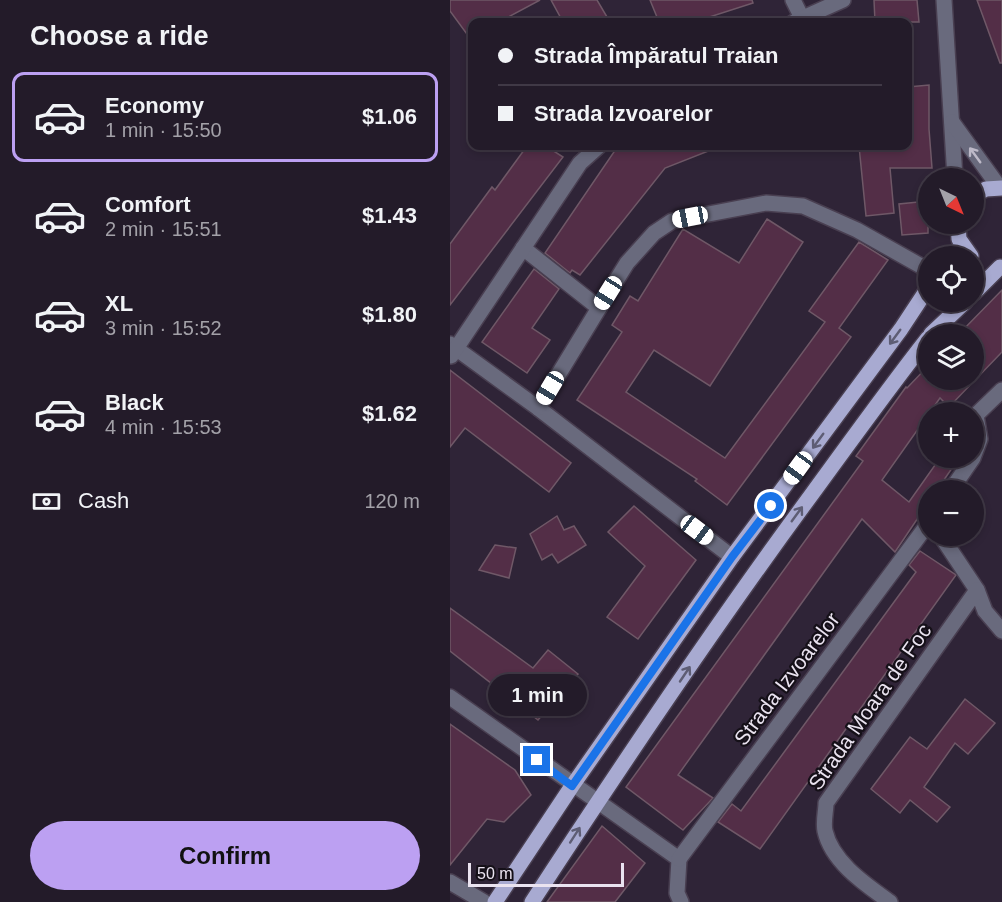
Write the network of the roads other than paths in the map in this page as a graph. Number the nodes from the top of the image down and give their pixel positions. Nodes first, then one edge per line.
1 (793, 0) edge
2 (843, 0) edge
3 (944, 0) edge
4 (798, 18) edge
5 (802, 18) edge
6 (952, 122) junction
7 (595, 150) edge
8 (954, 168) edge
9 (1001, 187) edge
10 (984, 190) edge
11 (523, 248) junction
12 (918, 264) edge
13 (984, 264) edge
14 (1001, 267) edge
15 (984, 283) edge
16 (918, 303) edge
17 (599, 308) junction
18 (955, 312) edge
19 (942, 324) edge
20 (452, 350) edge
21 (918, 352) edge
22 (1001, 391) edge
23 (984, 407) edge
24 (538, 408) junction
25 (918, 537) edge
26 (948, 546) edge
27 (732, 557) junction
28 (977, 590) junction
29 (1002, 631) edge
30 (450, 697) edge
31 (572, 786) junction
32 (596, 803) junction
33 (679, 860) junction
34 (450, 882) edge
35 (484, 902) edge
36 (495, 902) edge
37 (532, 902) edge
38 (681, 902) edge
39 (890, 902) edge

1 - 4 street
2 - 5 street
3 - 6 street
6 - 8 street
9 -> 6 street
7 - 11 street
9 - 10 main road
11 - 17 street
11 - 20 street
12 - 17 street
13 - 14 main road
14 - 15 main road
16 -> 27 main road
17 - 24 street
18 - 19 main road
20 - 24 street
32 -> 21 main road
22 - 23 street
24 - 27 street
25 - 33 street, Strada Izvoarelor
26 - 28 street
27 - 31 main road
28 - 29 street
28 - 39 street, Strada Moara de Foc
30 - 31 street
31 - 32 street
31 - 36 main road
32 - 33 street
37 -> 32 main road
33 - 38 street
34 - 35 street

